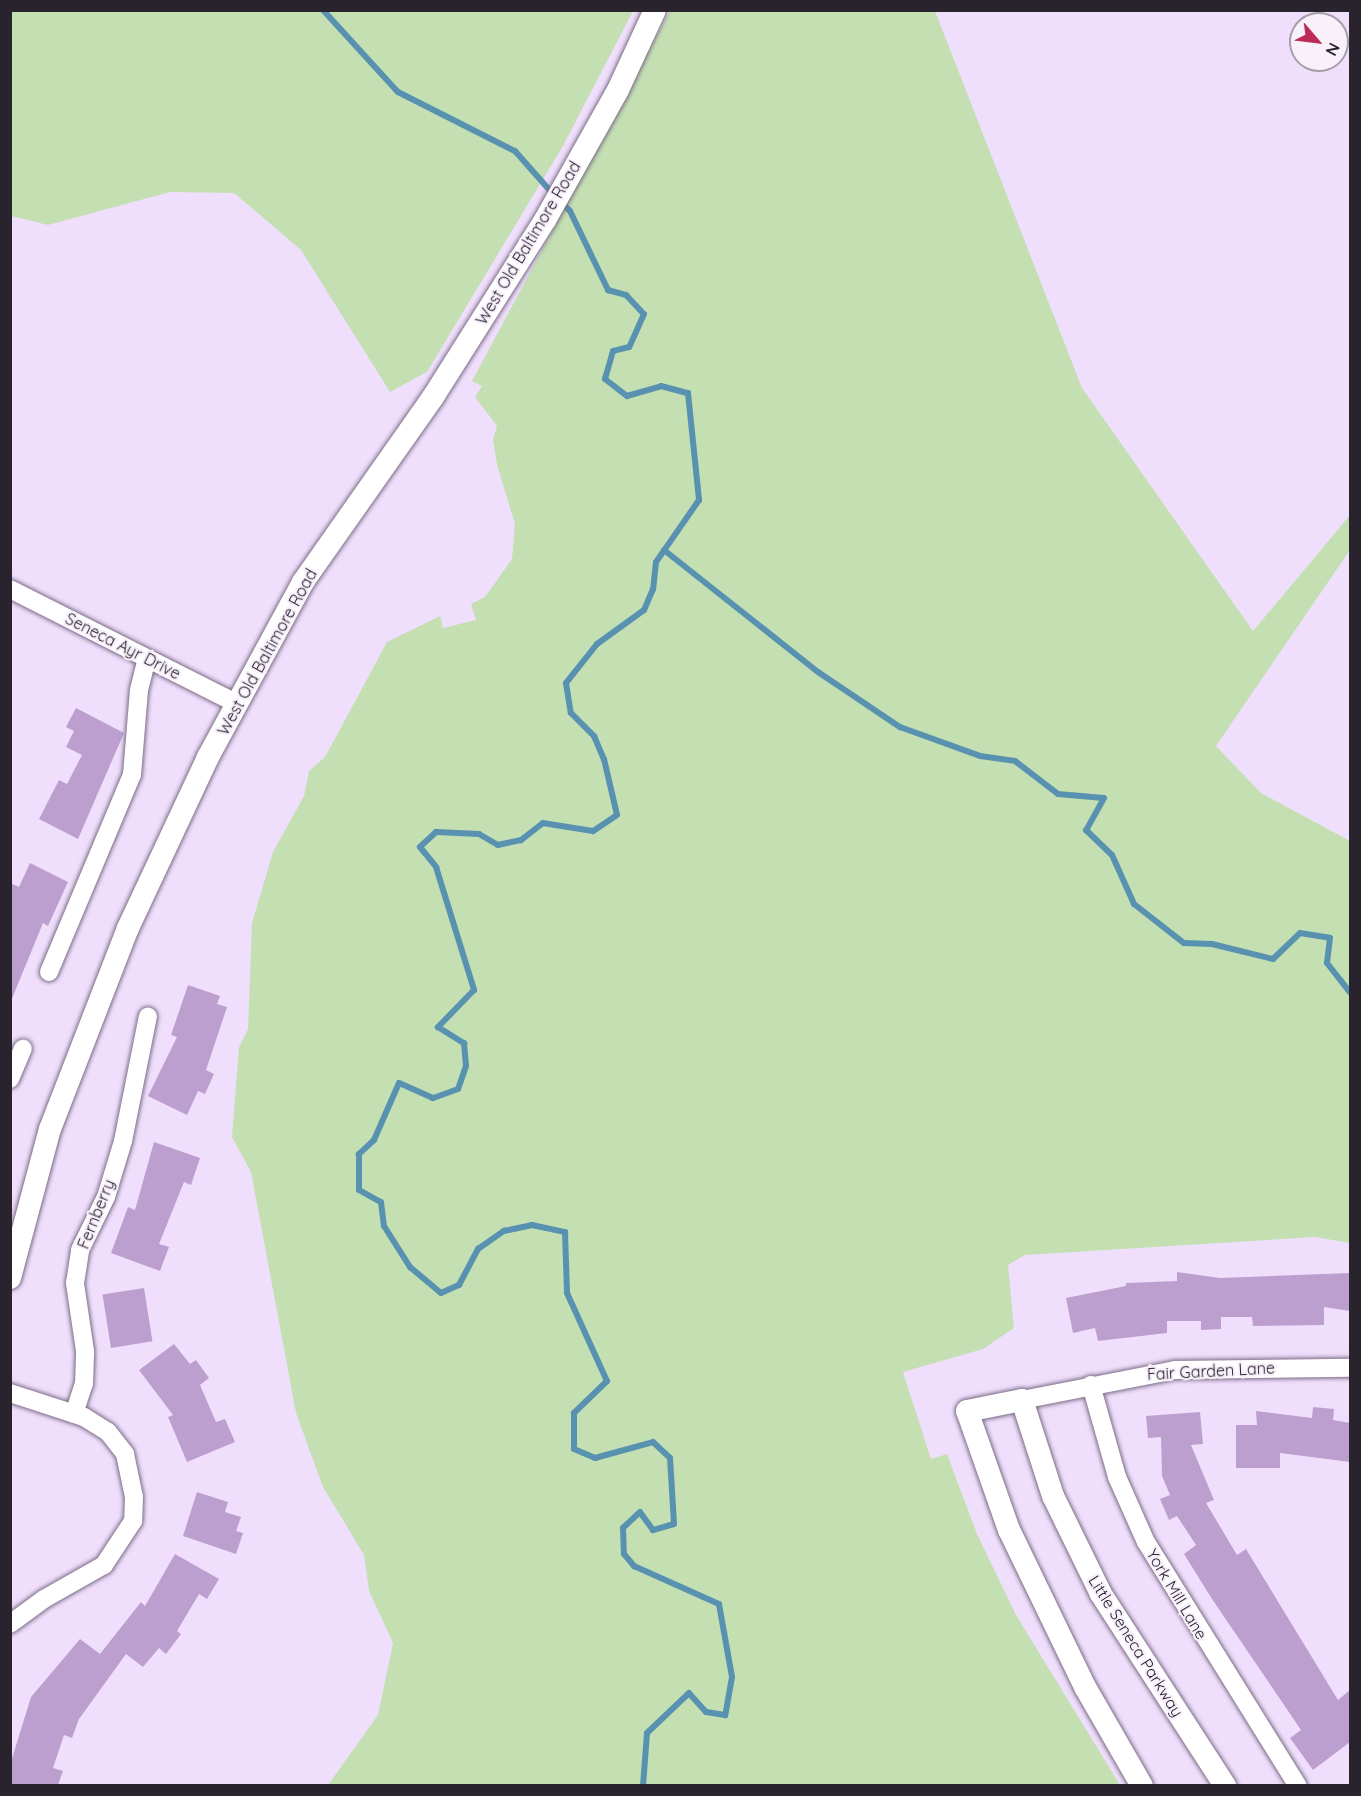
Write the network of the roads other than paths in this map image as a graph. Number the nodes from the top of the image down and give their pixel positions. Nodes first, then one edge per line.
1 (655, 10) edge
2 (10, 590) edge
3 (147, 659) junction
4 (236, 703) junction
5 (49, 972) dead end
6 (148, 1016) dead end
7 (23, 1049) dead end
8 (10, 1079) edge
9 (10, 1278) edge
10 (1350, 1368) edge
11 (1091, 1385) junction
12 (10, 1393) edge
13 (1022, 1400) junction
14 (74, 1414) junction
15 (10, 1624) edge
16 (1142, 1785) edge
17 (1225, 1785) edge
18 (1298, 1785) edge

1 - 4 street, West Old Baltimore Road
2 - 3 street, Seneca Ayr Drive
3 - 4 street, Seneca Ayr Drive
3 - 5 street
4 - 9 street, West Old Baltimore Road
6 - 14 street, Fernberry
7 - 8 street
10 - 11 street, Fair Garden Lane
11 - 13 street, Fair Garden Lane
11 - 18 street, York Mill Lane
12 - 14 street
13 - 16 street, Fair Garden Lane
13 - 17 street, Little Seneca Parkway
14 - 15 street

